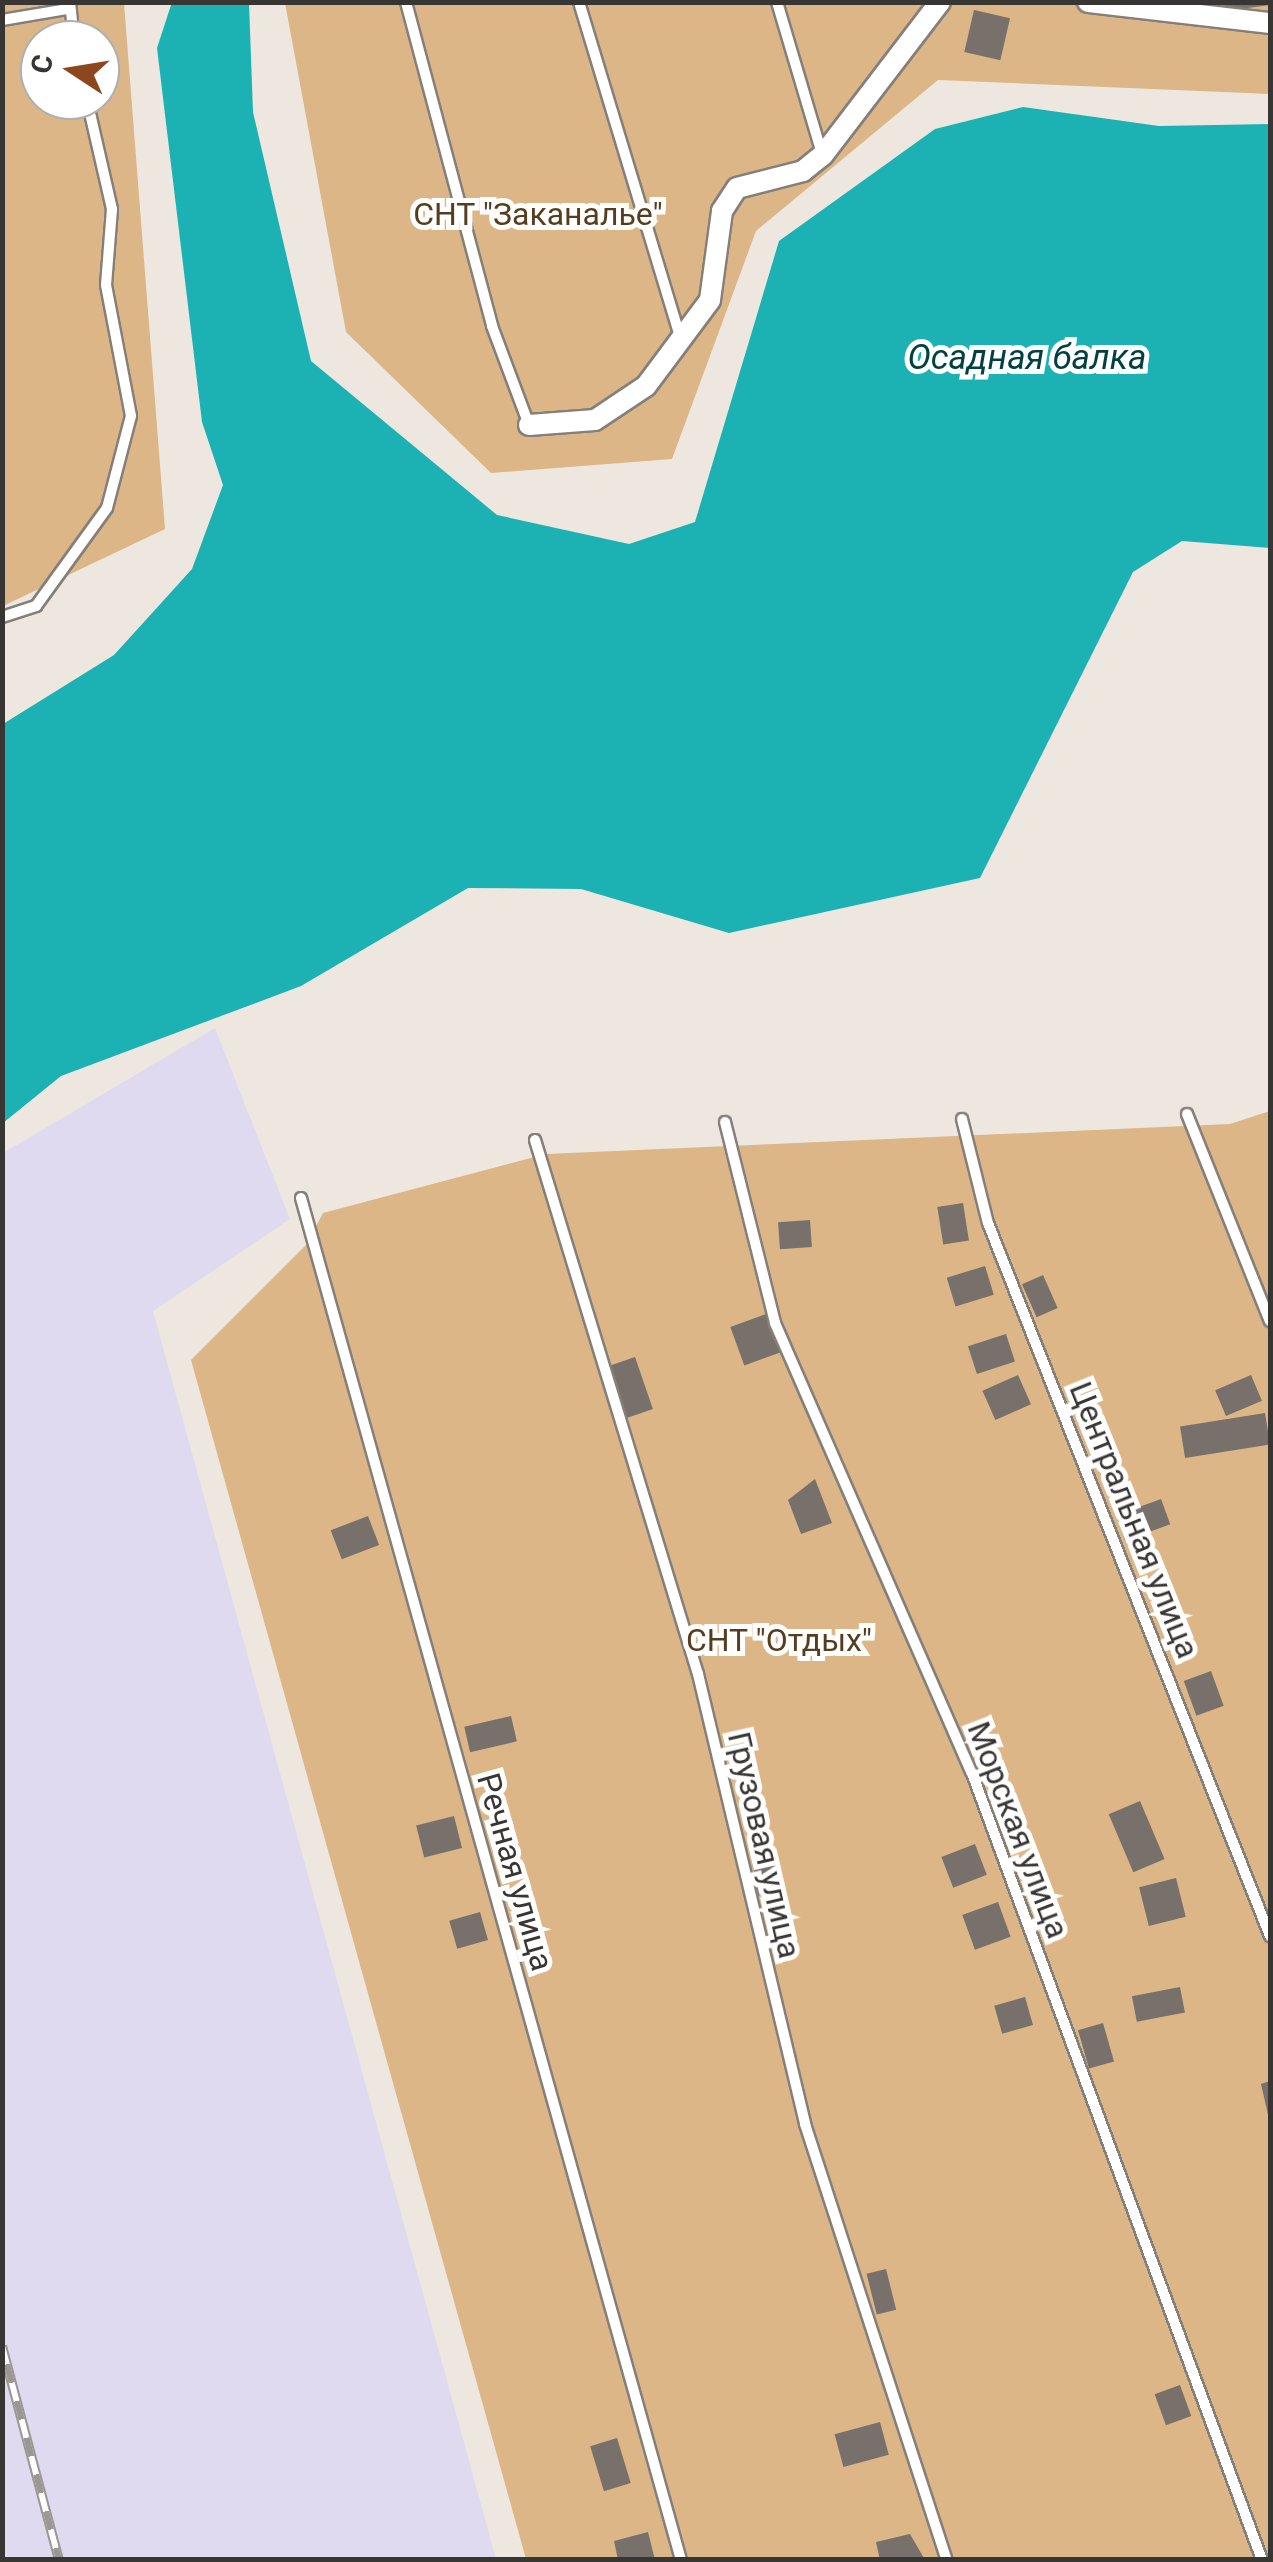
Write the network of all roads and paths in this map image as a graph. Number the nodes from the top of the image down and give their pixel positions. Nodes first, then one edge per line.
1 (406, 2) edge
2 (578, 2) edge
3 (777, 2) edge
4 (940, 2) edge
5 (1088, 2) edge
6 (65, 5) edge
7 (1172, 10) edge
8 (2, 20) edge
9 (1270, 23) edge
10 (92, 120) edge
11 (822, 155) junction
12 (683, 343) junction
13 (529, 425) joint
14 (2, 617) edge
15 (1187, 1114) dead end
16 (962, 1119) dead end
17 (725, 1122) dead end
18 (535, 1140) dead end
19 (301, 1198) dead end
20 (1270, 1321) edge
21 (1270, 1936) edge
22 (680, 2560) edge
23 (947, 2560) edge
24 (1262, 2560) edge

1 - 13 lane
2 - 12 lane
3 - 11 lane
4 - 11 street
5 - 7 street
6 - 8 lane
7 - 9 street
10 - 14 lane
11 - 12 street
12 - 13 street
15 - 20 lane
16 - 21 lane, Центральная улица
17 - 24 lane, Морская улица
18 - 23 lane, Грузовая улица
19 - 22 lane, Речная улица

